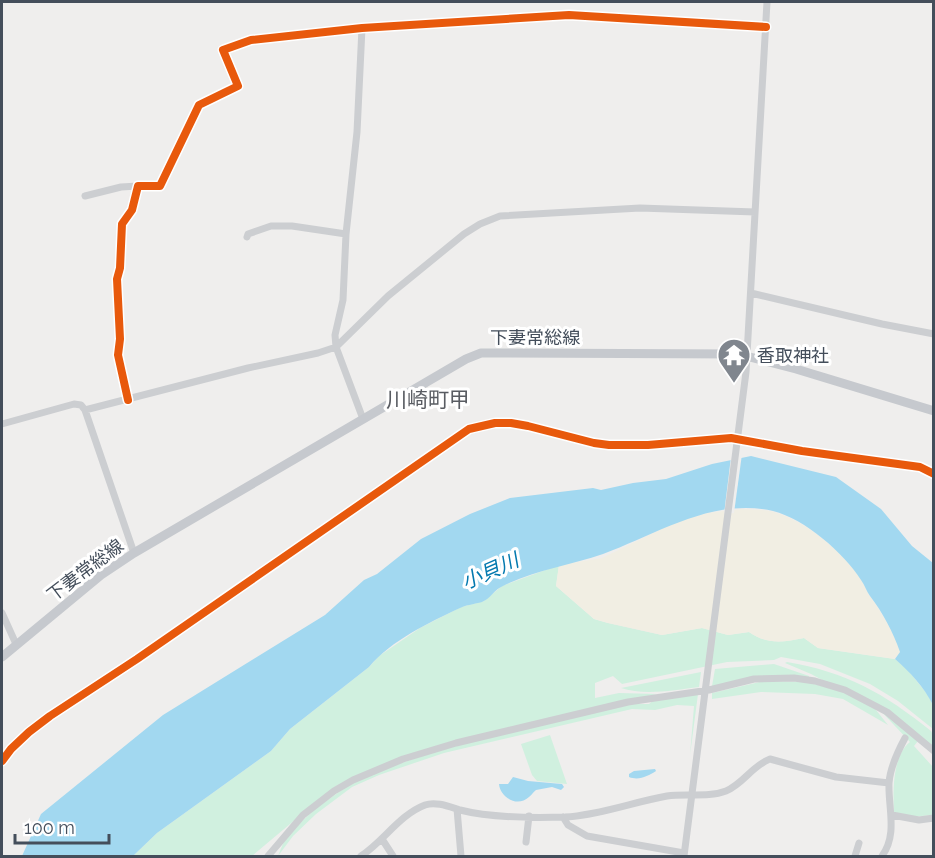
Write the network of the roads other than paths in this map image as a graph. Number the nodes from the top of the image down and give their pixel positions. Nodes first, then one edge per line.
1 (766, 2) edge
2 (765, 27) junction
3 (362, 28) junction
4 (138, 186) junction
5 (85, 196) dead end
6 (755, 212) junction
7 (346, 234) junction
8 (247, 237) dead end
9 (751, 293) junction
10 (933, 334) edge
11 (336, 346) junction
12 (747, 356) junction
13 (128, 400) junction
14 (85, 410) junction
15 (933, 411) edge
16 (363, 419) junction
17 (2, 424) edge
18 (134, 553) junction
19 (2, 613) edge
20 (16, 644) junction
21 (2, 657) edge
22 (706, 687) junction
23 (905, 738) dead end
24 (933, 751) edge
25 (889, 783) junction
26 (692, 794) junction
27 (457, 809) junction
28 (892, 815) junction
29 (529, 816) junction
30 (563, 817) junction
31 (933, 818) edge
32 (382, 839) junction
33 (526, 842) dead end
34 (859, 843) dead end
35 (684, 855) edge
36 (268, 856) edge
37 (362, 856) edge
38 (393, 856) edge
39 (461, 856) edge
40 (855, 856) edge
41 (882, 856) edge

1 - 2 street
2 - 3 street
2 - 6 street
3 - 4 street
3 - 7 street
4 - 5 street
4 - 13 street
6 - 9 street
6 - 11 street
7 - 8 street
7 - 11 street
9 - 10 street
9 - 12 street
11 - 13 street
11 - 16 street
12 - 15 main road, 下妻常総線
12 - 16 main road, 下妻常総線
12 - 22 street
13 - 14 street
14 - 17 street
14 - 18 street
16 - 18 main road, 下妻常総線
18 - 20 main road, 下妻常総線
19 - 20 street
20 - 21 main road, 下妻常総線
22 - 24 street
22 - 26 street
22 - 36 street
23 - 25 street
25 - 26 street
25 - 28 street
26 - 30 street
26 - 35 street
27 - 29 street
27 - 32 street
27 - 39 street
28 - 31 street
28 - 41 street
29 - 30 street
29 - 33 street
30 - 35 street
32 - 37 street
32 - 38 street
34 - 40 street

